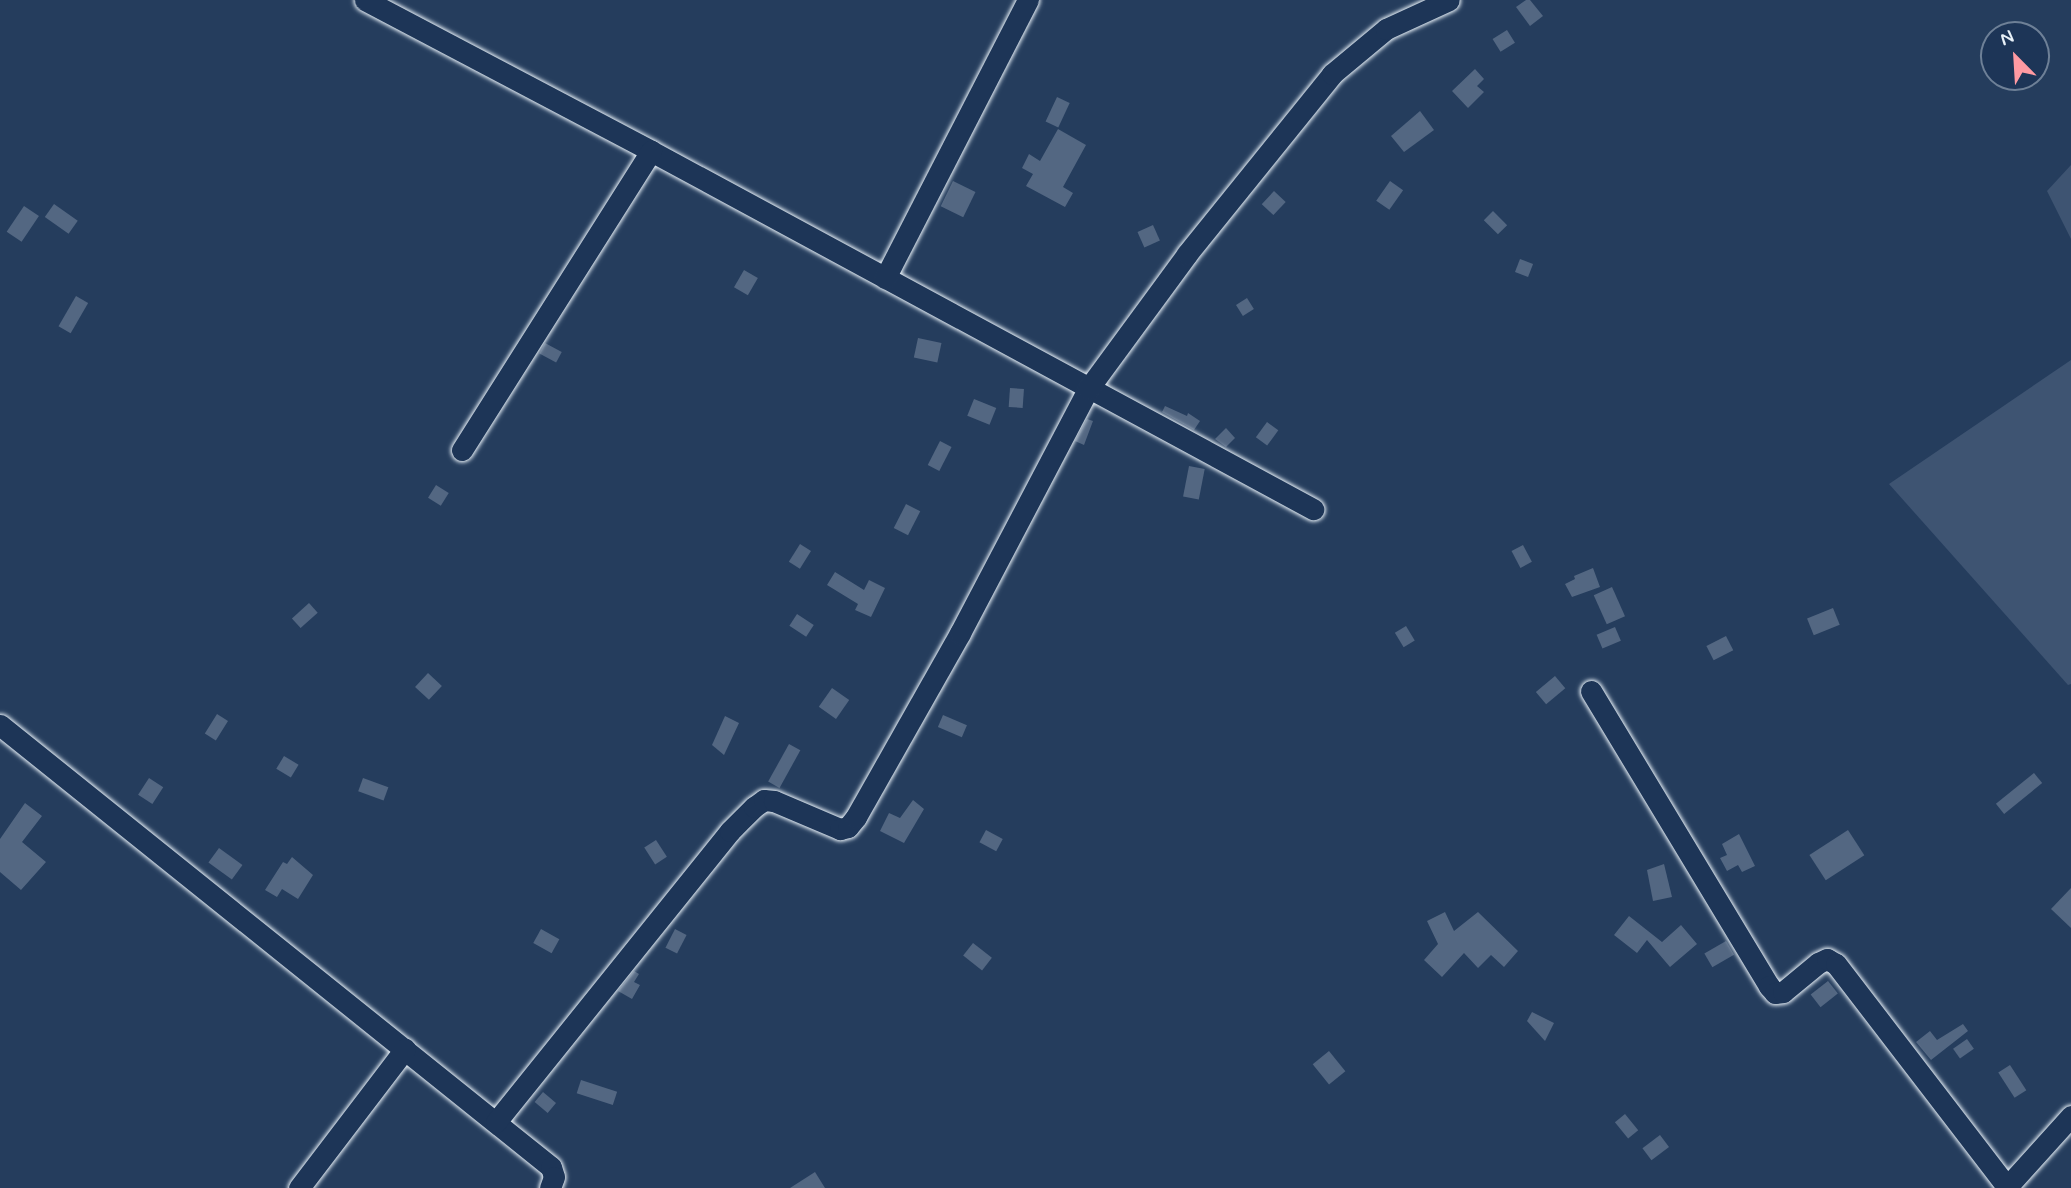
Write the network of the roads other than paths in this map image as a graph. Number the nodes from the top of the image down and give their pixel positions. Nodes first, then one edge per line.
1 (365, 0) edge
2 (1028, 0) edge
3 (1449, 0) edge
4 (651, 151) junction
5 (885, 278) junction
6 (1088, 389) junction
7 (462, 450) dead end
8 (1313, 509) dead end
9 (1591, 691) dead end
10 (0, 725) edge
11 (405, 1049) junction
12 (2071, 1116) edge
13 (496, 1122) junction
14 (299, 1188) edge
15 (550, 1188) edge
16 (2007, 1188) edge

1 - 4 street
2 - 5 street
3 - 6 street
4 - 5 street
4 - 7 street
5 - 6 street
6 - 8 street
6 - 13 street
9 - 16 street
10 - 11 street
11 - 13 street
11 - 14 street
12 - 16 street
13 - 15 street

